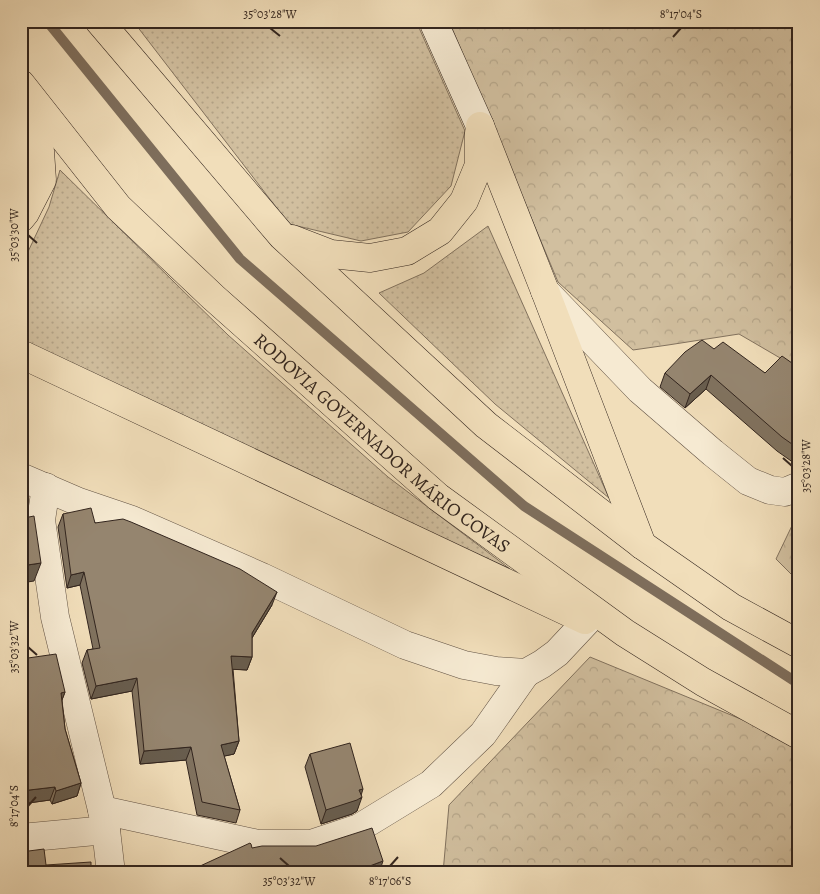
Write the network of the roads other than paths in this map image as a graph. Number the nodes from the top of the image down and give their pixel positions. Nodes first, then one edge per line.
1 (99, 21) edge
2 (433, 21) edge
3 (21, 84) edge
4 (21, 97) edge
5 (480, 126) junction
6 (21, 218) edge
7 (282, 236) junction
8 (545, 291) junction
9 (21, 354) edge
10 (34, 482) edge
11 (799, 486) edge
12 (642, 545) junction
13 (587, 621) junction
14 (624, 633) junction
15 (799, 644) edge
16 (526, 673) junction
17 (799, 735) edge
18 (104, 820) junction
19 (21, 838) edge
20 (111, 873) edge

1 - 7 highway
2 - 5 street
3 - 14 highway, RODOVIA GOVERNADOR MÁRIO COVAS
4 - 6 highway
5 - 7 highway
5 - 8 highway
7 - 12 highway
8 - 11 street
8 - 12 highway
9 - 13 highway
10 - 16 street
10 - 18 street
12 - 15 highway
13 - 14 highway
13 - 16 street
14 - 17 highway, RODOVIA GOVERNADOR MÁRIO COVAS
16 - 18 street
18 - 19 street
18 - 20 street

